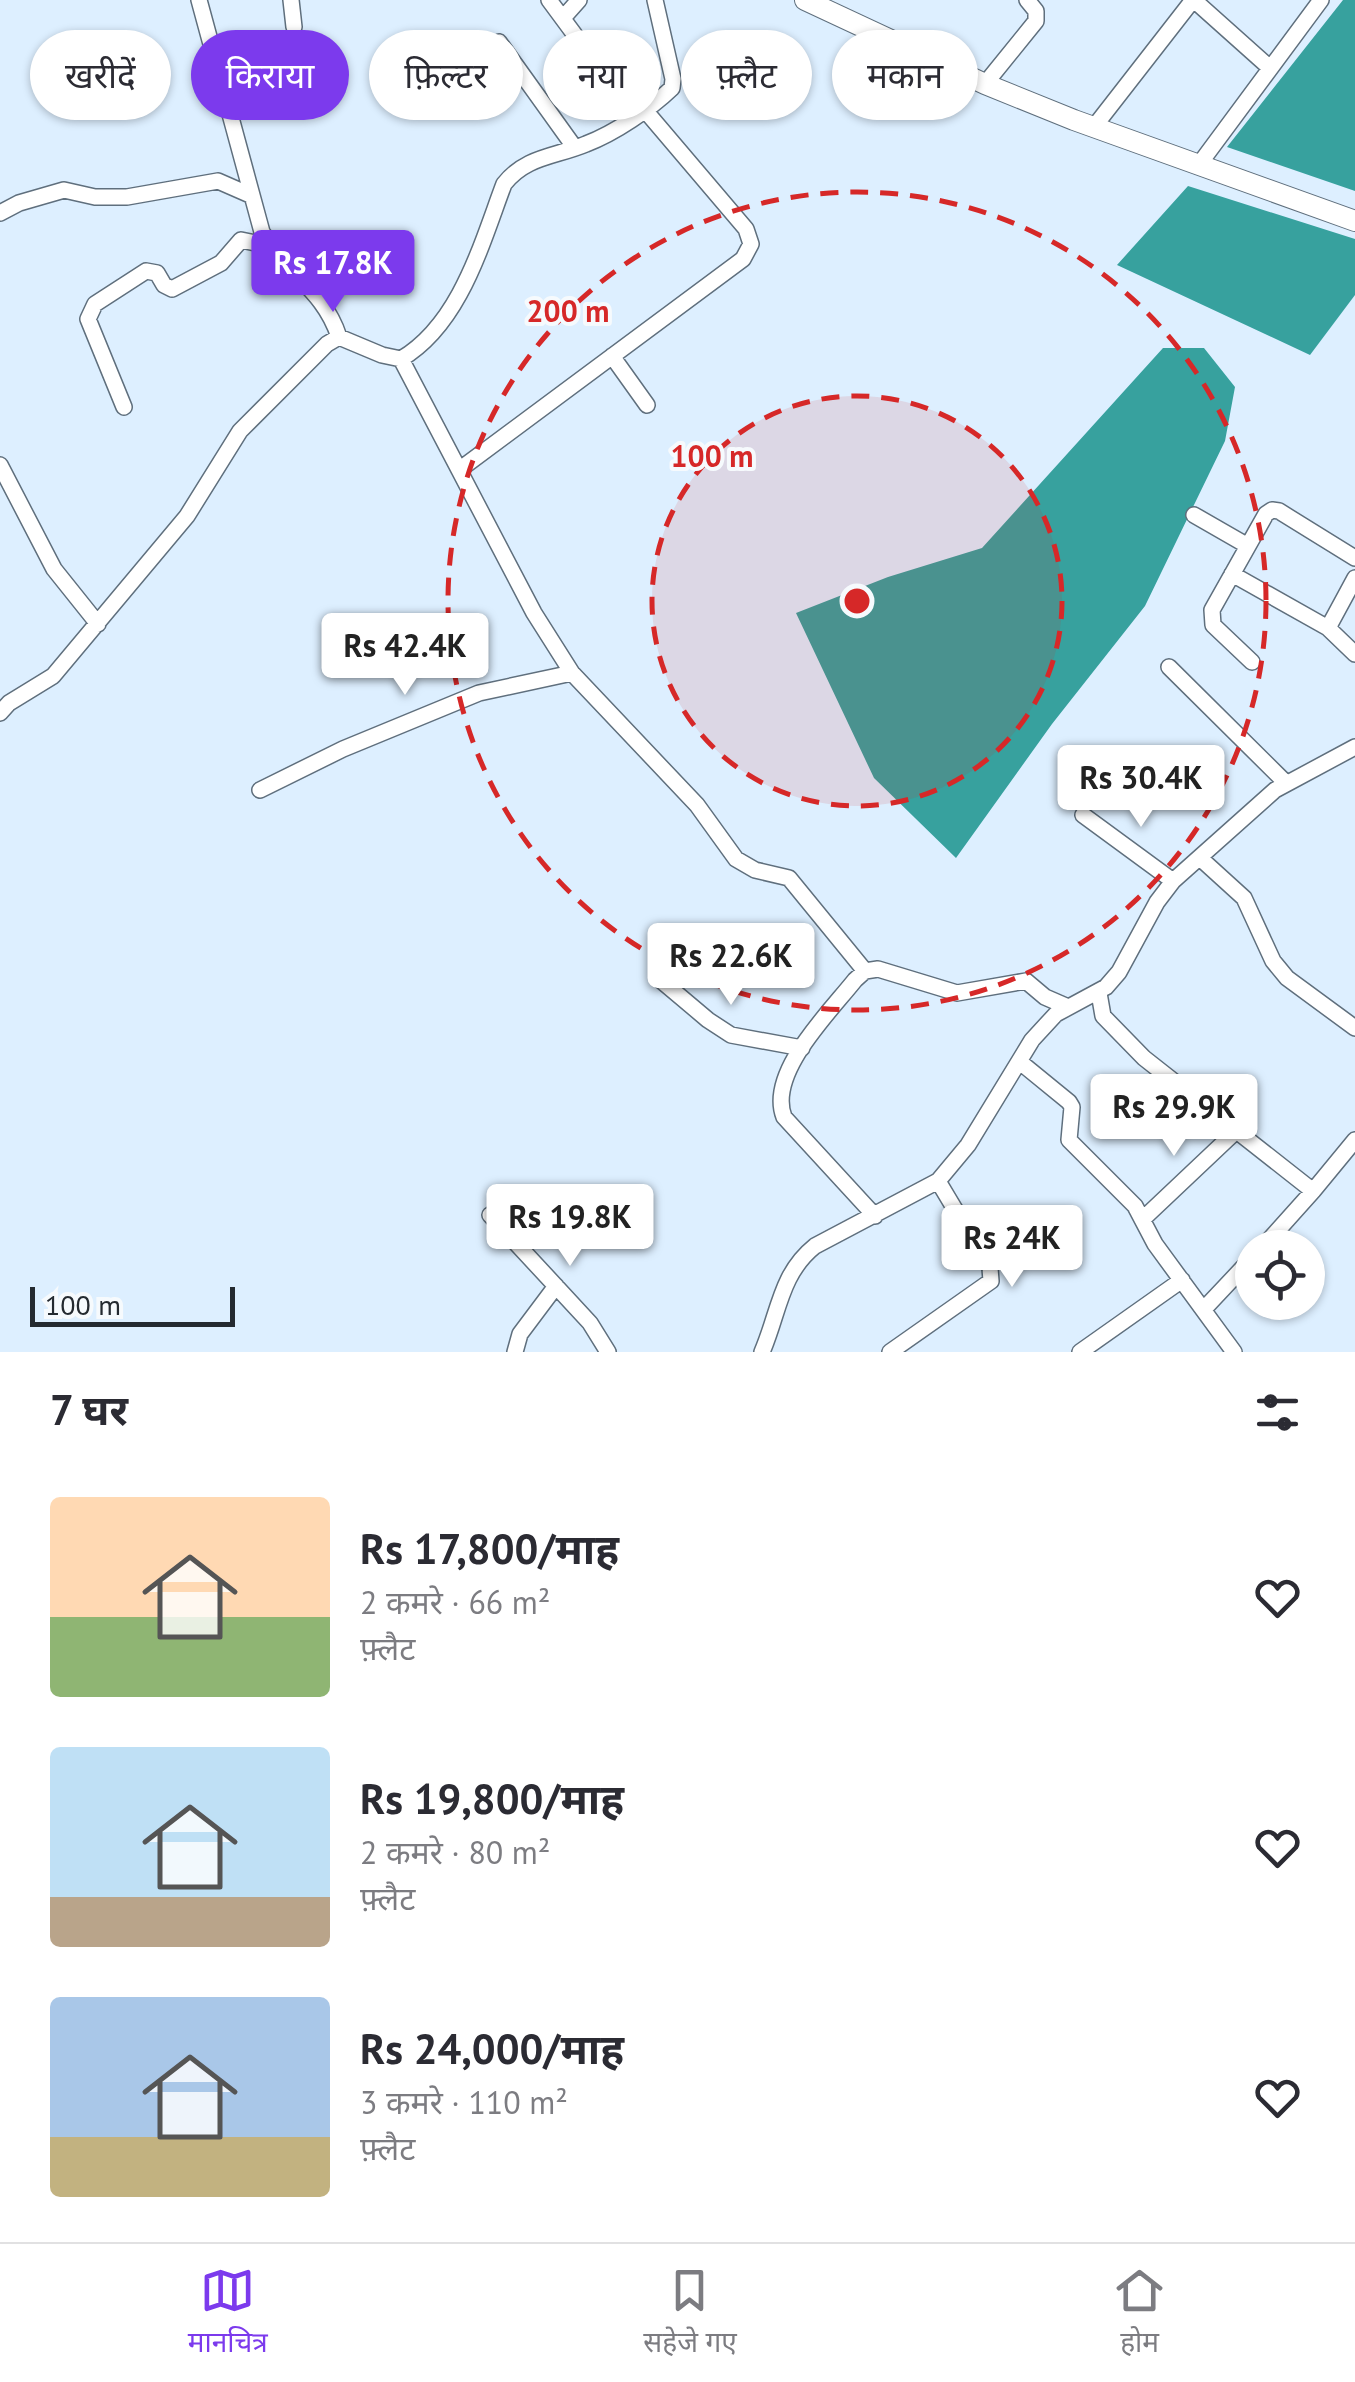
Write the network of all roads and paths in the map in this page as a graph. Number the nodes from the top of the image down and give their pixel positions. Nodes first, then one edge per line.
1 (198, 0) edge
2 (291, 0) edge
3 (549, 0) edge
4 (579, 0) edge
5 (655, 0) edge
6 (805, 0) edge
7 (1027, 0) edge
8 (1321, 0) edge
9 (1207, 3) edge
10 (563, 18) junction
11 (294, 27) dead end
12 (573, 30) edge
13 (1270, 68) junction
14 (523, 75) edge
15 (986, 84) junction
16 (661, 96) edge
17 (627, 120) edge
18 (646, 120) edge
19 (1094, 127) junction
20 (575, 148) junction
21 (1198, 166) junction
22 (250, 195) junction
23 (0, 213) edge
24 (1355, 221) edge
25 (270, 246) junction
26 (339, 336) junction
27 (612, 356) junction
28 (400, 358) junction
29 (647, 405) dead end
30 (124, 408) dead end
31 (0, 465) edge
32 (459, 470) junction
33 (1194, 515) dead end
34 (1248, 546) junction
35 (1355, 558) edge
36 (1232, 574) junction
37 (1355, 578) edge
38 (98, 624) junction
39 (1328, 628) junction
40 (1355, 654) edge
41 (1252, 662) dead end
42 (1169, 666) dead end
43 (572, 673) junction
44 (0, 713) edge
45 (1355, 747) edge
46 (1286, 783) junction
47 (260, 790) dead end
48 (1082, 816) dead end
49 (1200, 858) junction
50 (1173, 881) junction
51 (865, 972) junction
52 (657, 976) dead end
53 (1098, 993) junction
54 (1068, 1007) junction
55 (1355, 1028) edge
56 (802, 1048) junction
57 (1020, 1062) junction
58 (1235, 1132) junction
59 (1355, 1140) edge
60 (938, 1181) junction
61 (1313, 1191) junction
62 (490, 1215) dead end
63 (875, 1216) junction
64 (1144, 1218) junction
65 (1278, 1230) edge
66 (1235, 1276) edge
67 (1182, 1280) junction
68 (556, 1286) junction
69 (1204, 1309) junction
70 (515, 1352) edge
71 (608, 1352) edge
72 (762, 1352) edge
73 (890, 1352) edge
74 (1080, 1352) edge
75 (1234, 1352) edge

1 - 22 street
2 - 11 street
3 - 10 street
4 - 10 street
5 - 16 street
6 - 15 main road
7 - 15 street
8 - 13 street
9 - 13 street
9 - 19 street
10 - 12 street
13 - 21 street
14 - 20 street
15 - 19 main road
17 - 20 street
18 - 27 street
19 - 21 main road
20 - 28 street
21 - 24 main road
22 - 23 street
22 - 25 street
25 - 26 street
25 - 30 street
26 - 28 street
26 - 38 street
27 - 29 street
27 - 32 street
28 - 32 street
31 - 38 street
32 - 43 street
33 - 34 street
34 - 35 street
34 - 36 street
36 - 39 street
36 - 41 street
37 - 39 street
38 - 44 street
39 - 40 street
42 - 46 street
43 - 47 street
43 - 51 street
45 - 46 street
46 - 49 street
48 - 50 street
49 - 50 street
49 - 55 street
50 - 53 street
51 - 54 street
51 - 56 street
52 - 56 street
53 - 54 street
53 - 58 street
54 - 57 street
56 - 63 street
57 - 60 street
57 - 64 street
58 - 61 street
58 - 64 street
59 - 61 street
60 - 63 street
60 - 73 street
61 - 65 street
62 - 68 street
63 - 72 street
64 - 67 street
66 - 69 street
67 - 69 street
67 - 74 street
68 - 70 street
68 - 71 street
69 - 75 street

